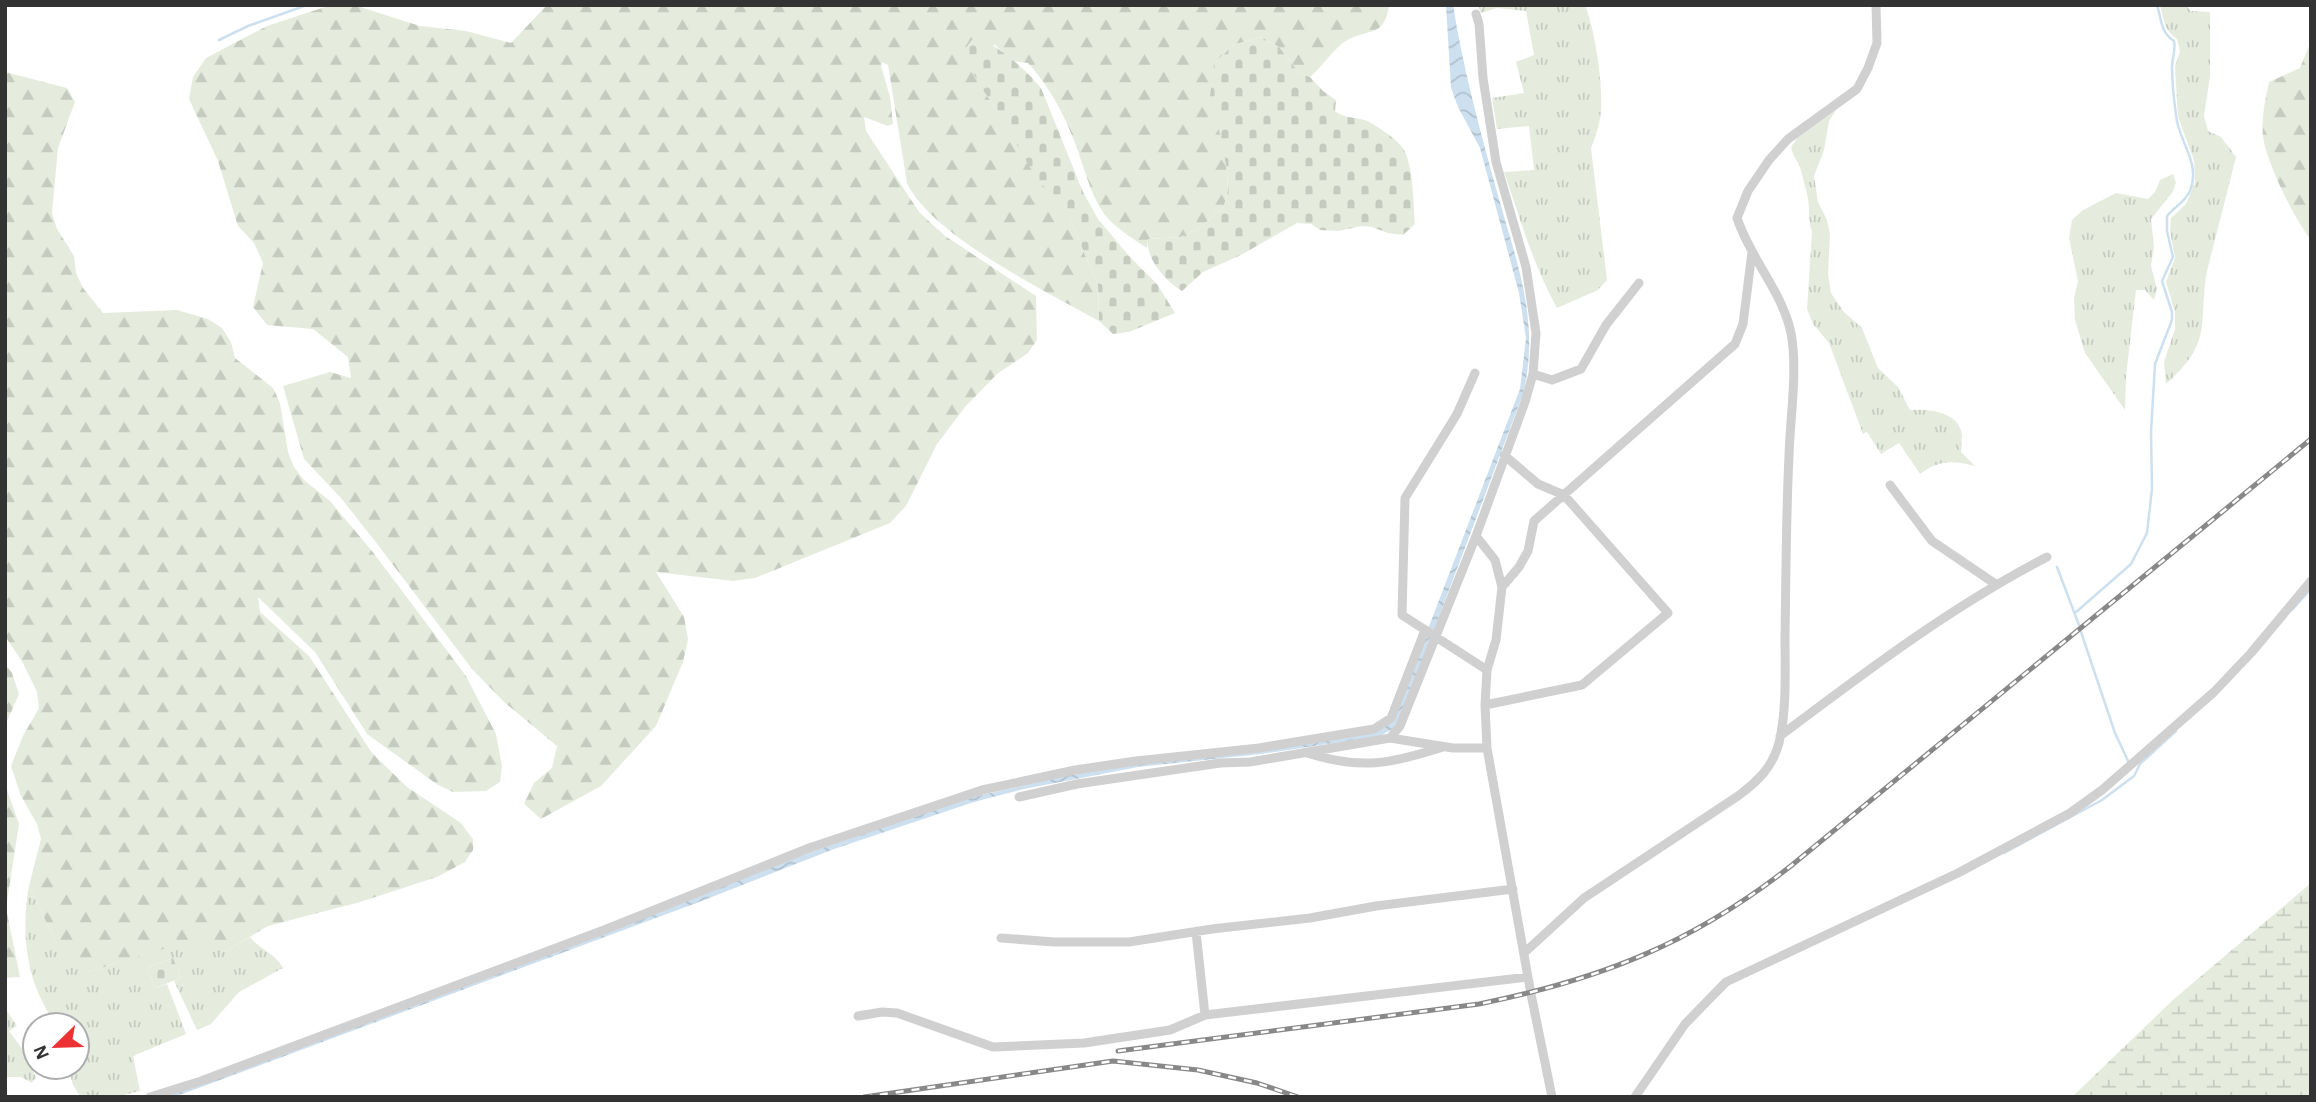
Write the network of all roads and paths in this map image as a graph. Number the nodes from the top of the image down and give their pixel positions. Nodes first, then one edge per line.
1 (1876, 5) edge
2 (1476, 14) dead end
3 (1752, 252) junction
4 (1639, 283) dead end
5 (1475, 373) dead end
6 (1533, 374) junction
7 (1504, 455) junction
8 (1890, 485) dead end
9 (1564, 495) junction
10 (1476, 536) junction
11 (2047, 557) dead end
12 (2311, 582) edge
13 (1997, 585) junction
14 (1502, 587) junction
15 (1430, 633) junction
16 (1487, 670) junction
17 (1485, 705) junction
18 (1780, 736) junction
19 (1390, 738) junction
20 (1444, 746) junction
21 (1487, 748) junction
22 (1305, 753) junction
23 (1019, 797) dead end
24 (1513, 889) junction
25 (1196, 932) junction
26 (1001, 939) dead end
27 (1524, 953) junction
28 (1528, 977) junction
29 (1205, 1015) junction
30 (858, 1016) dead end
31 (150, 1097) edge
32 (1552, 1097) edge
33 (1634, 1097) edge

1 - 3 street
2 - 6 street
3 - 9 street
3 - 18 street
4 - 6 street
5 - 15 street
6 - 7 street
7 - 9 street
7 - 10 street
8 - 13 street
9 - 14 street
9 - 17 street
10 - 14 street
10 - 15 street
11 - 13 street
12 - 33 street
13 - 18 street
14 - 16 street
15 - 16 street
15 - 19 street
15 - 31 street
16 - 17 street
17 - 21 street
18 - 27 street
19 - 20 street
19 - 22 street
20 - 21 street
20 - 22 street
21 - 24 street
22 - 23 street
24 - 25 street
24 - 27 street
25 - 26 street
25 - 29 street
27 - 28 street
28 - 29 street
28 - 32 street
29 - 30 street

